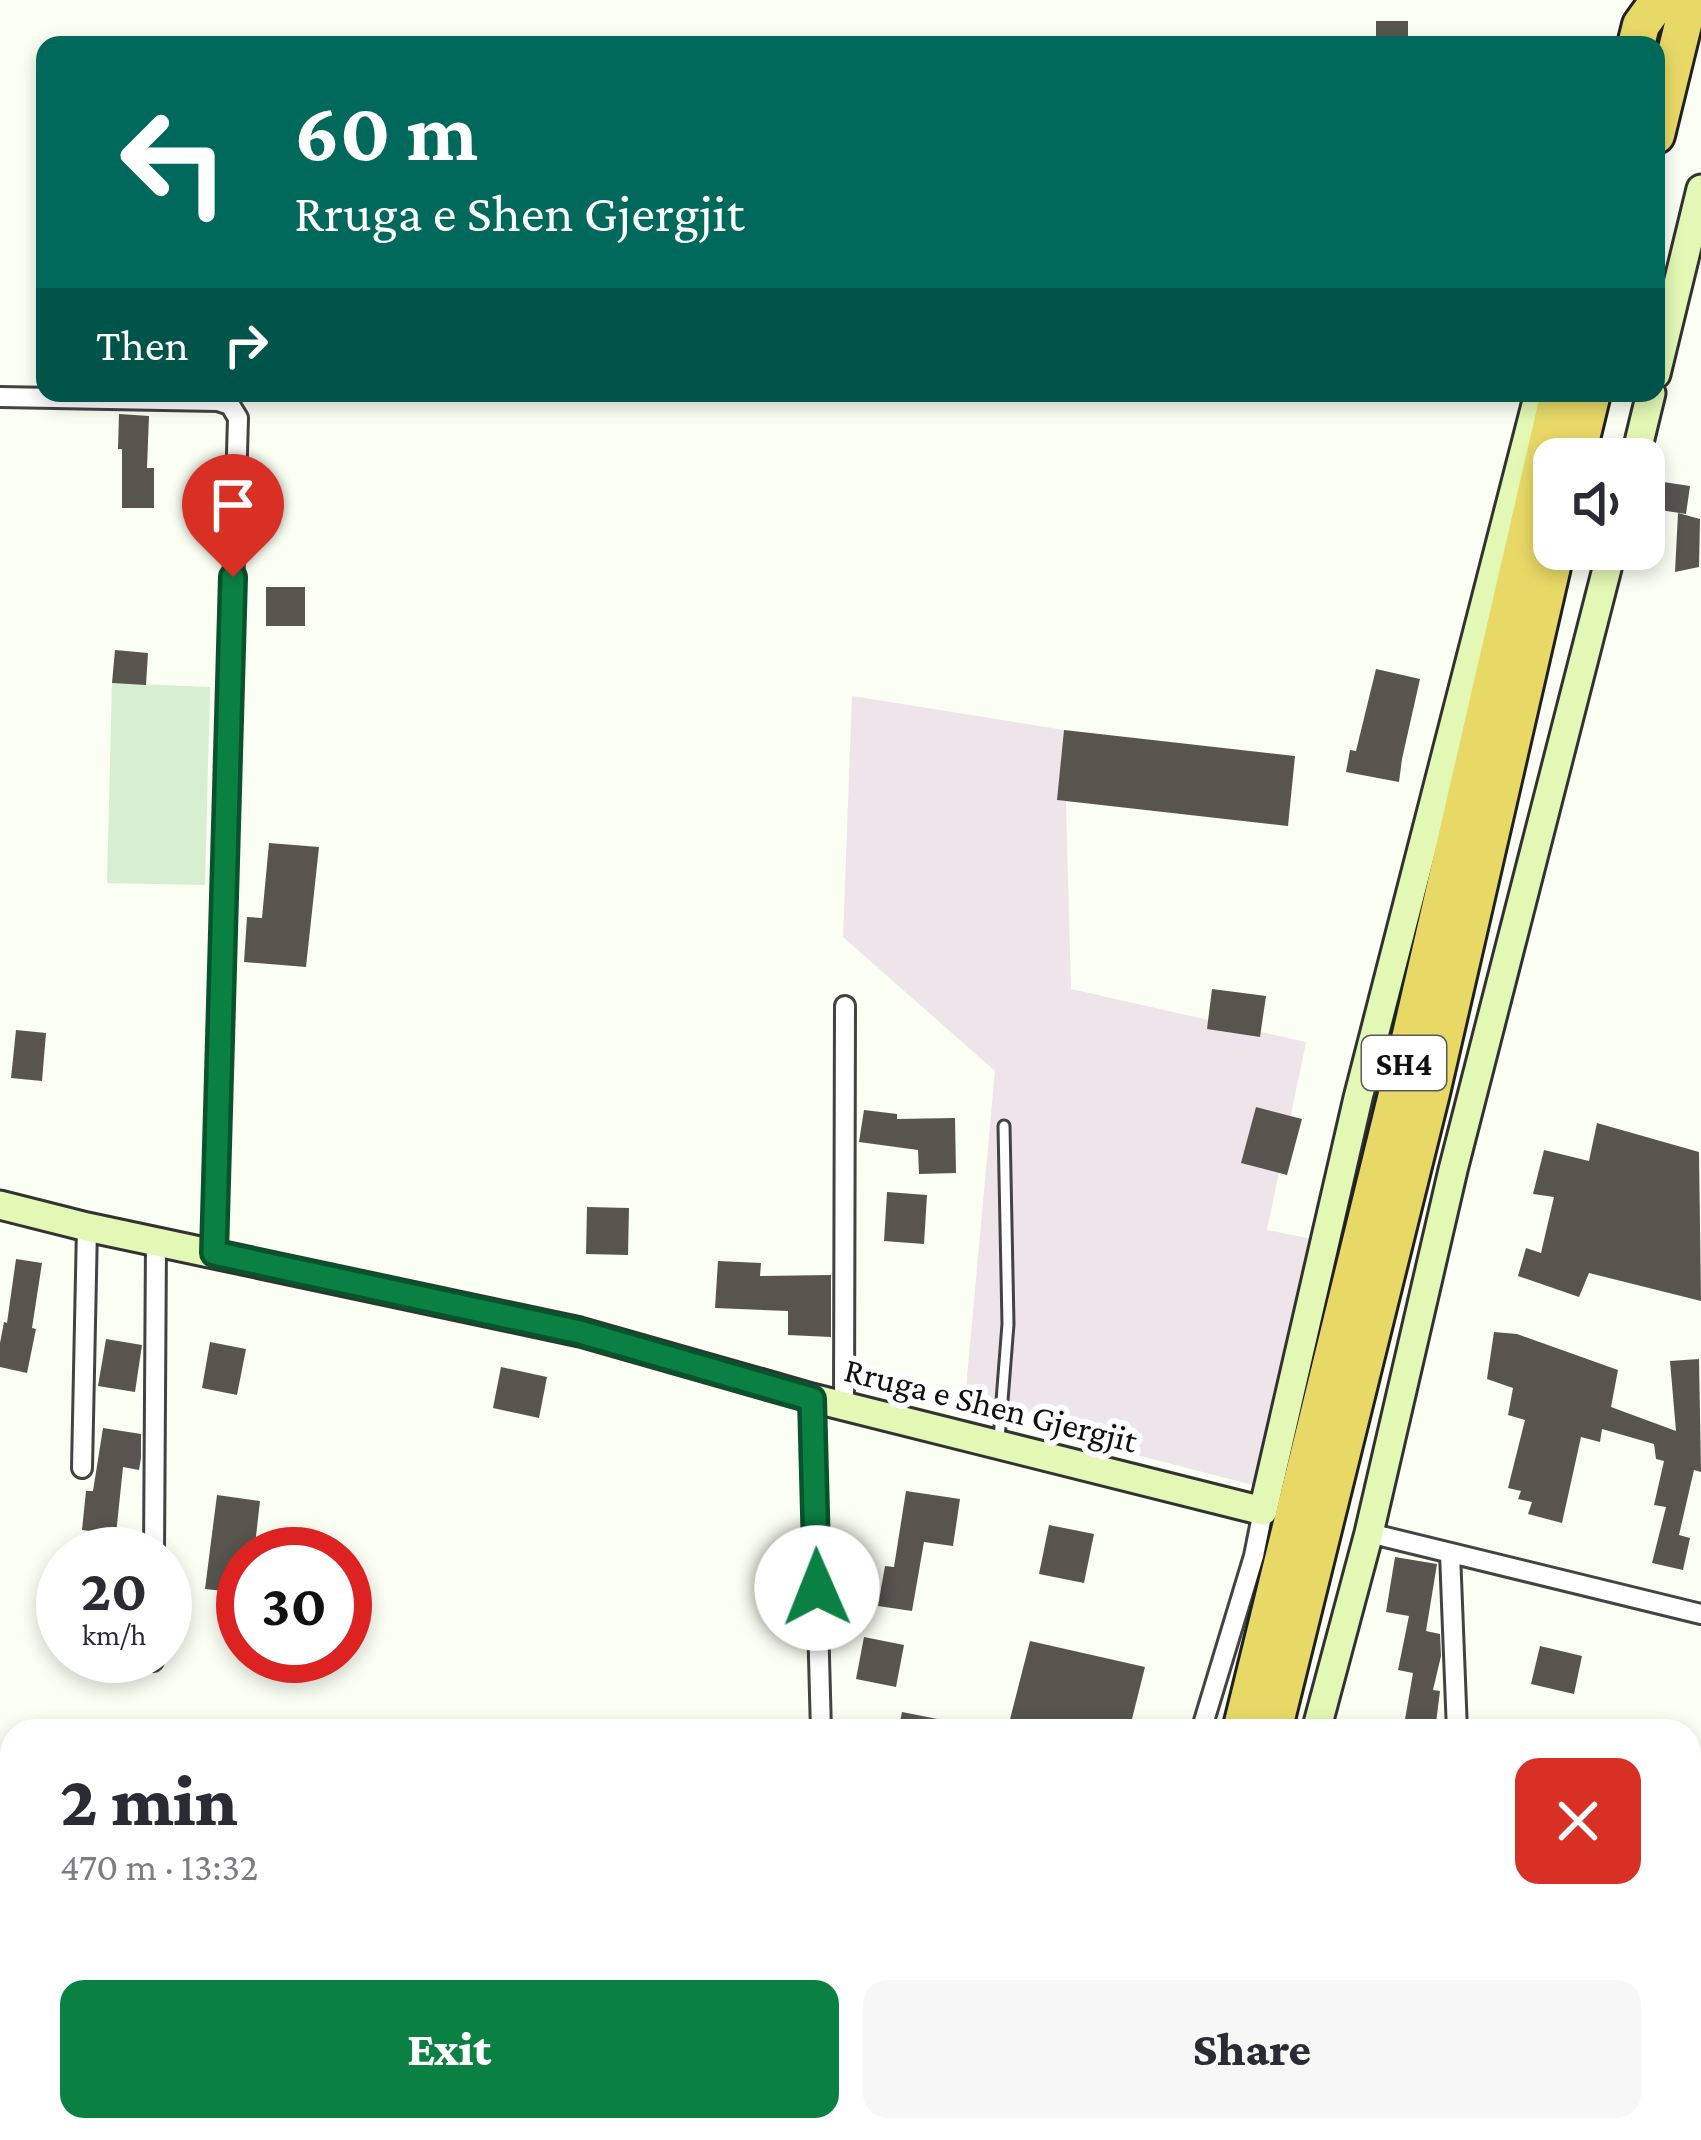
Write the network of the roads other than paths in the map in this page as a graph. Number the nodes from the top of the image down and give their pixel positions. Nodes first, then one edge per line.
1 (1660, 1) edge
2 (1633, 36) edge
3 (1638, 36) edge
4 (1650, 36) edge
5 (1659, 36) edge
6 (1701, 189) edge
7 (1665, 337) edge
8 (0, 397) edge
9 (36, 398) edge
10 (221, 402) edge
11 (1537, 402) edge
12 (1557, 402) edge
13 (1590, 402) edge
14 (1650, 402) edge
15 (1581, 438) edge
16 (1640, 438) edge
17 (1551, 570) edge
18 (1607, 570) edge
19 (845, 1006) dead end
20 (1004, 1126) dead end
21 (0, 1205) edge
22 (87, 1227) junction
23 (155, 1241) junction
24 (214, 1253) junction
25 (812, 1399) junction
26 (844, 1406) junction
27 (999, 1444) junction
28 (82, 1468) dead end
29 (1263, 1511) junction
30 (154, 1527) edge
31 (1381, 1536) junction
32 (1450, 1553) junction
33 (1701, 1615) edge
34 (821, 1719) edge
35 (1205, 1719) edge
36 (1243, 1719) edge
37 (1276, 1719) edge
38 (1320, 1719) edge
39 (1457, 1719) edge

1 - 2 street
1 - 3 highway
1 - 4 highway
1 - 5 highway
6 - 7 street
8 - 9 street
10 - 24 street
11 - 29 street
12 - 36 highway, SH4
13 - 15 highway
14 - 16 street
17 - 37 highway, SH4
18 - 31 street
19 - 26 street
20 - 27 lane
21 - 22 street, Rruga e Shen Gjergjit
22 - 23 street, Rruga e Shen Gjergjit
22 - 28 street
23 - 24 street, Rruga e Shen Gjergjit
23 - 30 street
24 - 25 street, Rruga e Shen Gjergjit
25 - 26 street, Rruga e Shen Gjergjit
25 - 34 street
26 - 27 street, Rruga e Shen Gjergjit
27 - 29 street, Rruga e Shen Gjergjit
29 - 35 street
31 - 32 street
31 - 38 street
32 - 33 street
32 - 39 street

